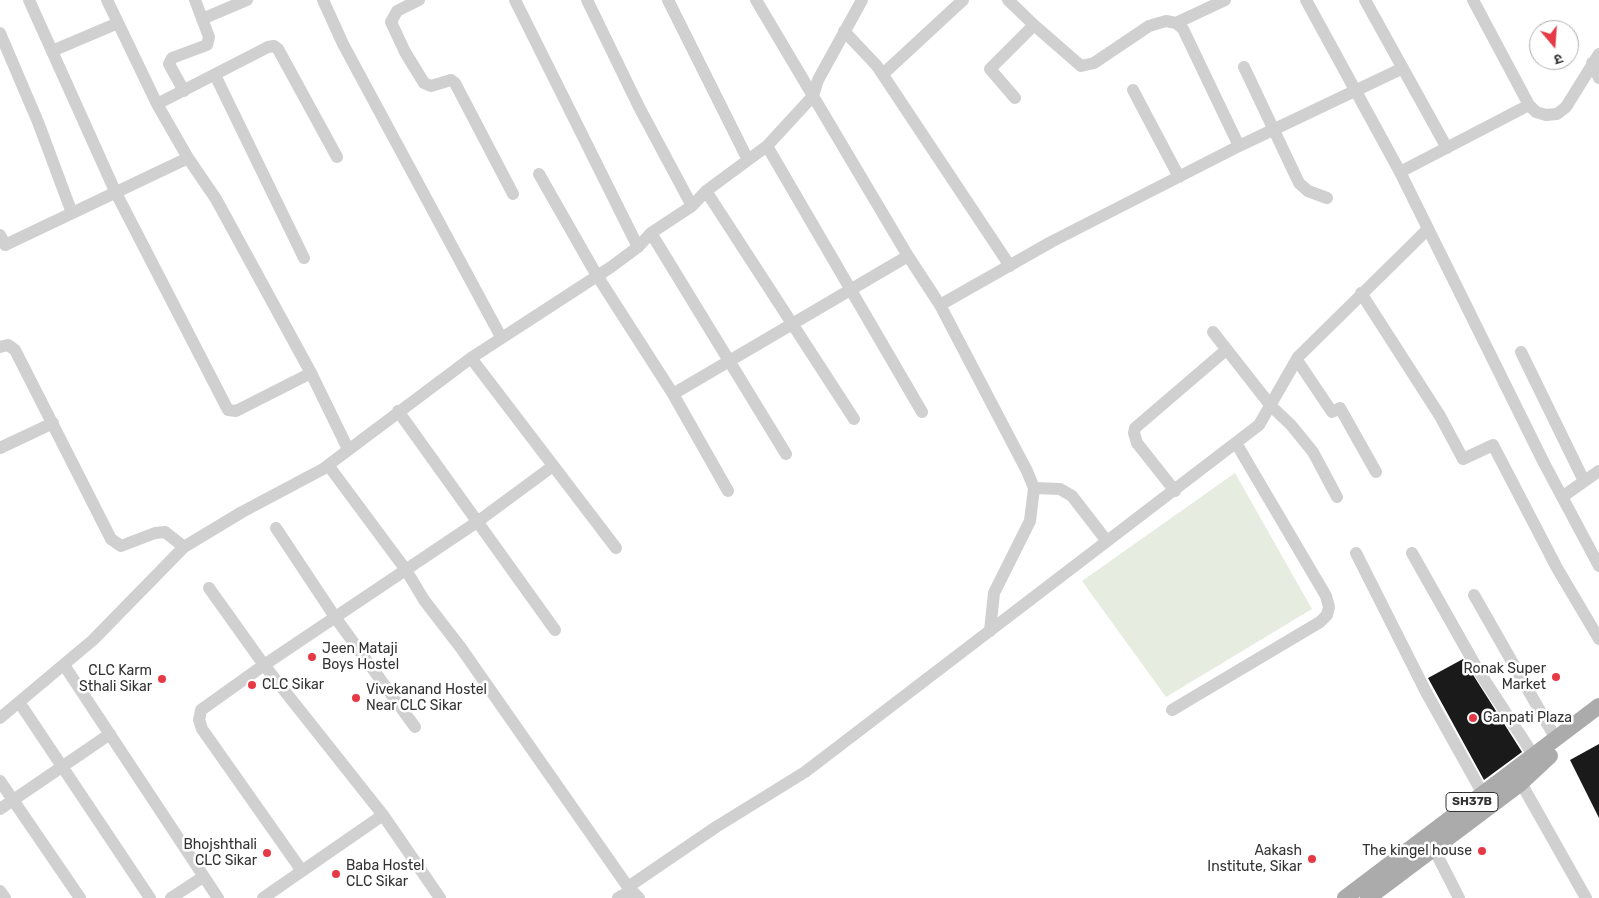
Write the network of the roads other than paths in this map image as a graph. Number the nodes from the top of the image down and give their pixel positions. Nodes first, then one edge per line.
1 (29, 0) edge
2 (107, 0) edge
3 (195, 0) edge
4 (247, 0) edge
5 (323, 0) edge
6 (419, 0) edge
7 (515, 0) edge
8 (587, 0) edge
9 (668, 0) edge
10 (756, 0) edge
11 (963, 0) edge
12 (1008, 0) edge
13 (1225, 0) edge
14 (1365, 0) edge
15 (1473, 0) edge
16 (861, 1) edge
17 (1309, 1) edge
18 (202, 19) junction
19 (118, 23) junction
20 (1176, 23) junction
21 (1034, 25) junction
22 (844, 31) junction
23 (0, 33) edge
24 (52, 51) junction
25 (1595, 59) edge
26 (1244, 67) dead end
27 (1403, 68) junction
28 (883, 74) junction
29 (216, 75) junction
30 (1599, 78) edge
31 (1355, 89) junction
32 (1132, 90) dead end
33 (184, 91) junction
34 (813, 96) junction
35 (1015, 98) dead end
36 (158, 104) junction
37 (1529, 105) junction
38 (1273, 130) junction
39 (767, 146) junction
40 (1239, 146) junction
41 (1447, 148) junction
42 (337, 157) dead end
43 (188, 158) junction
44 (748, 160) junction
45 (1400, 172) junction
46 (539, 174) dead end
47 (1179, 177) junction
48 (115, 191) junction
49 (706, 191) junction
50 (513, 194) dead end
51 (1327, 198) dead end
52 (692, 206) junction
53 (72, 213) junction
54 (1428, 229) junction
55 (651, 233) junction
56 (0, 234) edge
57 (638, 247) junction
58 (908, 256) junction
59 (304, 258) dead end
60 (1010, 266) junction
61 (596, 274) junction
62 (850, 289) junction
63 (1361, 293) junction
64 (940, 305) junction
65 (790, 324) junction
66 (1213, 332) dead end
67 (501, 337) junction
68 (0, 347) edge
69 (1226, 350) junction
70 (1521, 352) dead end
71 (470, 358) junction
72 (1296, 360) junction
73 (728, 361) junction
74 (310, 373) junction
75 (673, 394) junction
76 (1271, 406) junction
77 (398, 411) junction
78 (922, 412) dead end
79 (854, 419) dead end
80 (53, 423) junction
81 (1236, 443) junction
82 (0, 448) edge
83 (348, 449) junction
84 (786, 454) dead end
85 (328, 465) junction
86 (554, 466) junction
87 (1599, 471) edge
88 (1376, 472) dead end
89 (1584, 481) junction
90 (1034, 488) junction
91 (728, 491) dead end
92 (1175, 491) junction
93 (1337, 497) dead end
94 (1562, 497) junction
95 (477, 522) junction
96 (276, 528) dead end
97 (1106, 540) junction
98 (184, 548) junction
99 (616, 548) dead end
100 (1356, 553) dead end
101 (1412, 553) dead end
102 (1599, 566) edge
103 (406, 570) junction
104 (209, 588) dead end
105 (1474, 595) dead end
106 (335, 617) junction
107 (555, 630) dead end
108 (990, 631) junction
109 (1599, 639) edge
110 (64, 665) junction
111 (264, 665) junction
112 (19, 702) junction
113 (1599, 706) edge
114 (1172, 710) dead end
115 (0, 718) edge
116 (1599, 718) edge
117 (415, 726) dead end
118 (110, 734) junction
119 (1556, 739) junction
120 (1534, 756) junction
121 (60, 766) junction
122 (0, 781) edge
123 (1521, 783) junction
124 (1483, 794) junction
125 (14, 800) junction
126 (0, 809) edge
127 (383, 816) junction
128 (1434, 849) junction
129 (302, 871) junction
130 (203, 877) junction
131 (0, 891) edge
132 (633, 892) edge
133 (5, 898) edge
134 (80, 898) edge
135 (150, 898) edge
136 (171, 898) edge
137 (218, 898) edge
138 (263, 898) edge
139 (440, 898) edge
140 (618, 898) edge
141 (1345, 898) edge
142 (1368, 898) edge
143 (1459, 898) edge
144 (1586, 898) edge

1 - 24 street
2 - 19 street
3 - 18 street
4 - 18 street
5 - 67 street
6 - 50 street
7 - 57 street
8 - 52 street
9 - 44 street
10 - 34 street
11 - 28 street
12 - 21 street
13 - 20 street
14 - 27 street
15 - 37 street
16 - 22 street
17 - 31 street
18 - 33 street
19 - 24 street
19 - 36 street
20 - 21 street
20 - 40 street
21 - 35 street
22 - 28 street
22 - 34 street
23 - 53 street
24 - 48 street
25 - 30 street
25 - 37 street
26 - 38 street
27 - 31 street
27 - 41 street
28 - 60 street
29 - 33 street
29 - 42 street
29 - 59 street
31 - 38 street
31 - 45 street
32 - 47 street
33 - 36 street
34 - 39 street
34 - 58 street
36 - 43 street
37 - 41 street
38 - 40 street
38 - 51 street
39 - 44 street
39 - 62 street
40 - 47 street
41 - 45 street
43 - 48 street
43 - 74 street
44 - 49 street
45 - 54 street
46 - 61 street
47 - 60 street
48 - 53 street
48 - 74 street
49 - 52 street
49 - 65 street
52 - 55 street
53 - 56 street
54 - 63 street
54 - 94 street
55 - 57 street
55 - 73 street
57 - 61 street
58 - 62 street
58 - 64 street
60 - 64 street
61 - 67 street
61 - 75 street
62 - 65 street
62 - 78 street
63 - 72 street
63 - 109 street
64 - 90 street
65 - 73 street
65 - 79 street
66 - 69 street
67 - 71 street
68 - 80 street
69 - 76 street
69 - 92 street
70 - 89 street
71 - 77 street
71 - 86 street
72 - 76 street
72 - 88 street
73 - 75 street
73 - 84 street
74 - 83 street
75 - 91 street
76 - 81 street
76 - 93 street
77 - 83 street
77 - 95 street
80 - 82 street
80 - 98 street
81 - 92 street
81 - 114 street
83 - 85 street
85 - 98 street
85 - 103 street
86 - 95 street
86 - 99 street
87 - 89 street
89 - 94 street
90 - 97 street
90 - 108 street
92 - 97 street
94 - 102 street
95 - 103 street
95 - 107 street
96 - 106 street
97 - 108 street
98 - 110 street
100 - 124 street
101 - 120 street
103 - 106 street
103 - 132 street
104 - 111 street
105 - 119 street
106 - 111 street
106 - 117 street
108 - 132 street
110 - 112 street
110 - 118 street
111 - 127 street
111 - 129 street
112 - 115 street
112 - 121 street
113 - 119 main road, SH37B
116 - 123 main road
118 - 121 street
118 - 130 street
119 - 120 main road, SH37B
120 - 124 main road, SH37B
121 - 125 street
121 - 135 street
122 - 125 street
123 - 128 main road
123 - 144 street
124 - 141 main road, SH37B
125 - 126 street
125 - 134 street
127 - 129 street
127 - 139 street
128 - 142 main road
128 - 143 street
129 - 138 street
130 - 136 street
130 - 137 street
131 - 133 street
132 - 140 street

